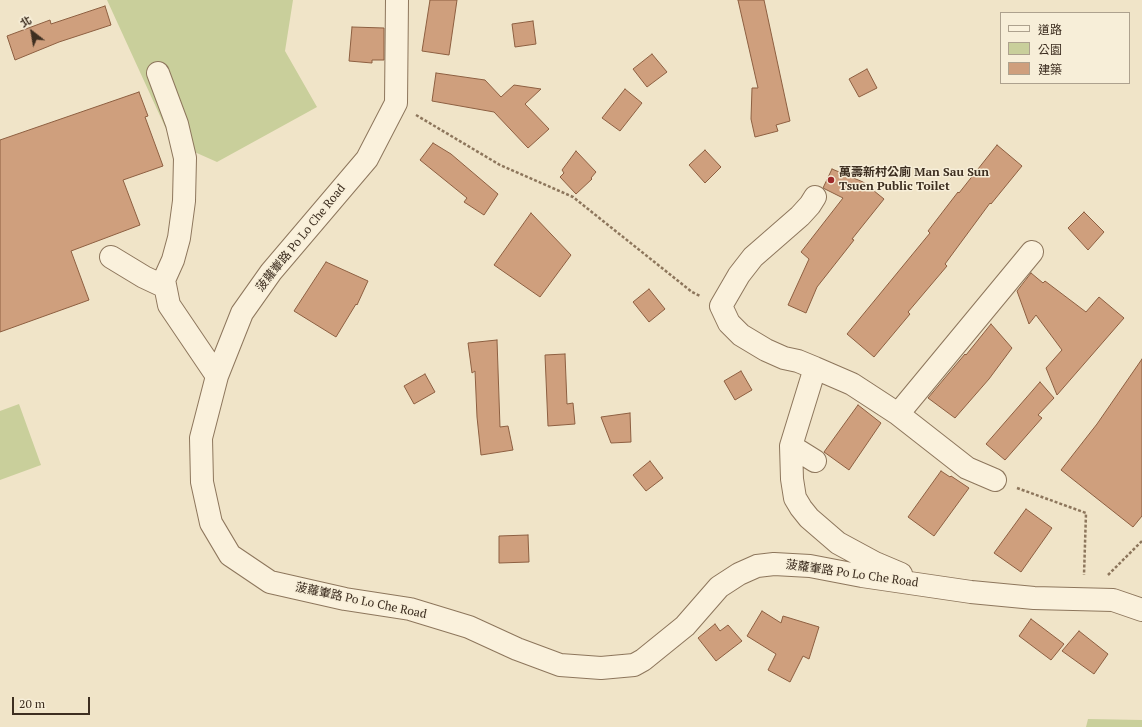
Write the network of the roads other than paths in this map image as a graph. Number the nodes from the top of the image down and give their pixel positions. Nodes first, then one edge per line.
1 (397, 0) edge
2 (158, 73) dead end
3 (815, 197) dead end
4 (1032, 252) dead end
5 (110, 257) dead end
6 (165, 285) junction
7 (815, 368) junction
8 (217, 376) junction
9 (898, 414) junction
10 (792, 446) junction
11 (815, 461) dead end
12 (995, 480) road end
13 (928, 585) junction
14 (1142, 610) edge

1 - 8 street, 菠蘿輋路 Po Lo Che Road
2 - 6 street
3 - 7 street
4 - 9 street
5 - 6 street
6 - 8 street
7 - 9 street
7 - 10 street
8 - 13 street, 菠蘿輋路 Po Lo Che Road
9 - 12 street
10 - 11 street
10 - 13 street
13 - 14 street, 菠蘿輋路 Po Lo Che Road

